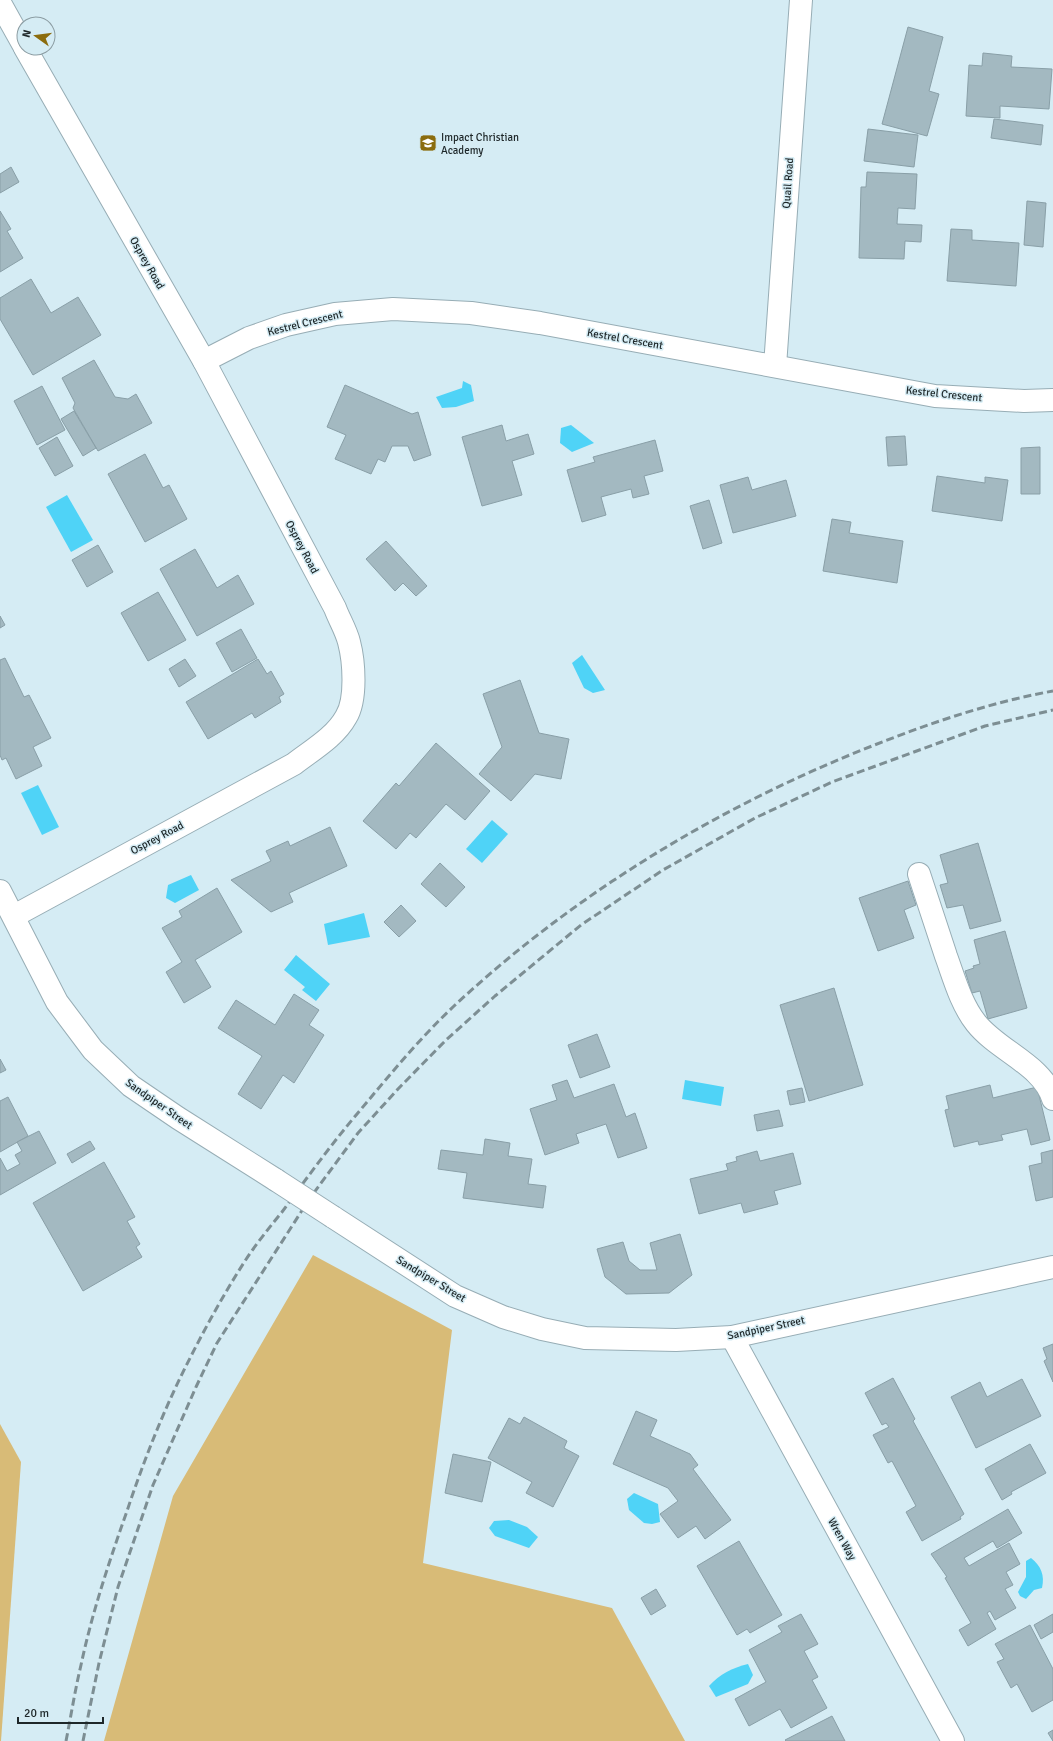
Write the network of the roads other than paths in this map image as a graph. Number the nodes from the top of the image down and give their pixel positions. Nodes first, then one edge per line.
1 (801, 0) edge
2 (0, 3) edge
3 (16, 31) edge
4 (30, 56) edge
5 (204, 361) junction
6 (775, 366) junction
7 (1053, 400) edge
8 (919, 874) dead end
9 (0, 891) edge
10 (14, 916) junction
11 (1053, 1099) edge
12 (1053, 1266) edge
13 (732, 1336) junction
14 (953, 1741) edge

1 - 6 street, Quail Road
2 - 3 street, Osprey Road
4 - 5 street, Osprey Road
5 - 6 street, Kestrel Crescent
5 - 10 street, Osprey Road
6 - 7 street, Kestrel Crescent
8 - 11 street
9 - 10 street, Sandpiper Street
10 - 13 street, Sandpiper Street, bridge
12 - 13 street, Sandpiper Street
13 - 14 street, Wren Way

